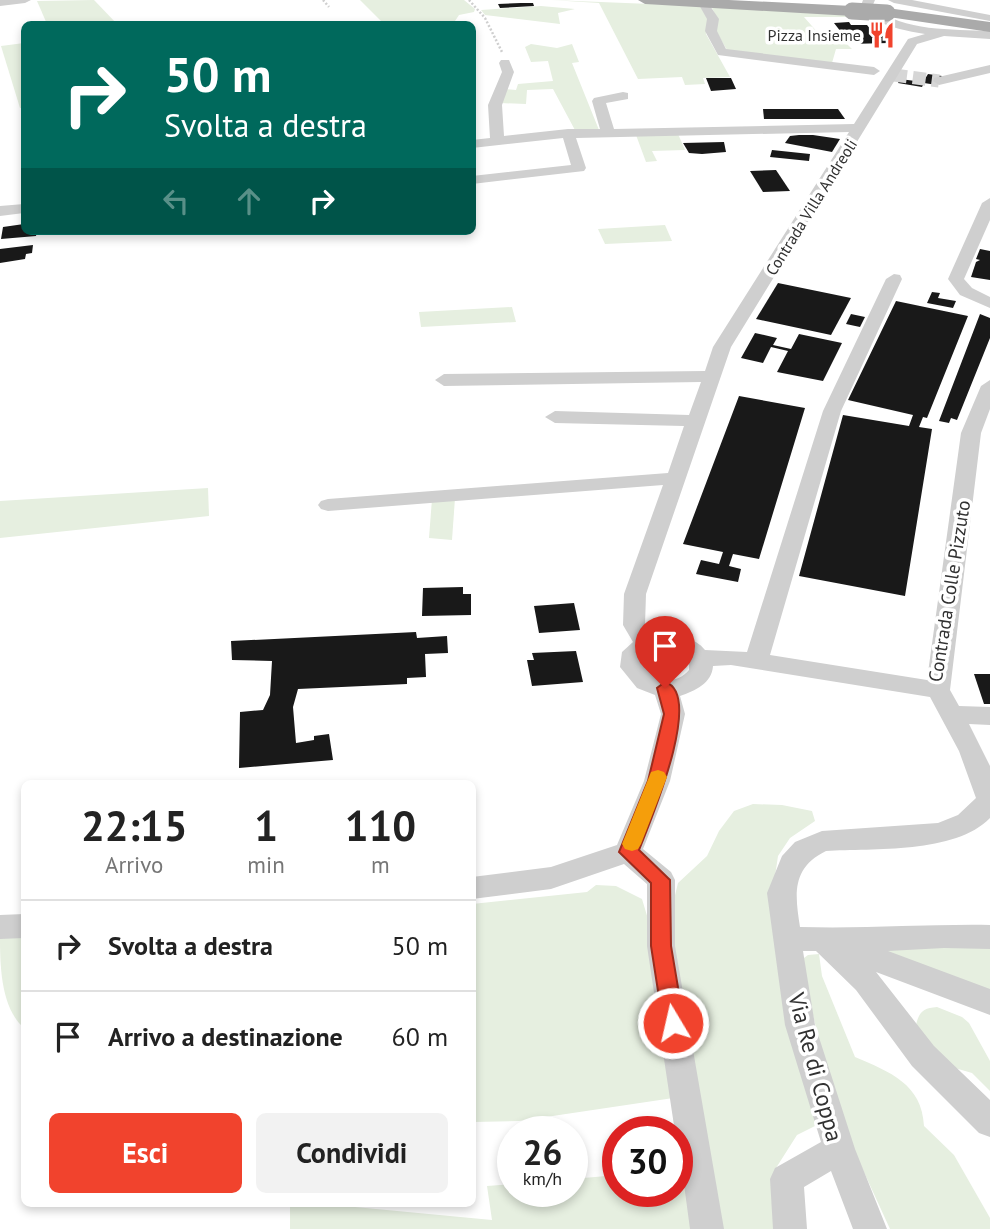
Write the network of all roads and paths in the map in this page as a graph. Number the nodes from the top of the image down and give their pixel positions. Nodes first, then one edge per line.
1 (25, 0) edge
2 (323, 0) edge
3 (469, 0) edge
4 (645, 0) edge
5 (869, 0) edge
6 (946, 2) edge
7 (0, 3) edge
8 (704, 3) junction
9 (329, 7) dead end
10 (893, 9) edge
11 (990, 9) edge
12 (990, 18) edge
13 (990, 27) edge
14 (950, 32) junction
15 (990, 36) edge
16 (912, 42) junction
17 (505, 63) joint
18 (990, 69) edge
19 (874, 71) tunnel mouth
20 (939, 81) tunnel mouth
21 (623, 96) dead end
22 (860, 128) junction
23 (608, 132) junction
24 (568, 134) junction
25 (497, 140) junction
26 (476, 143) edge
27 (476, 180) edge
28 (990, 203) edge
29 (21, 209) edge
30 (0, 211) edge
31 (894, 279) dead end
32 (990, 303) edge
33 (712, 376) junction
34 (444, 380) dead end
35 (990, 386) edge
36 (555, 417) dead end
37 (696, 421) junction
38 (676, 478) junction
39 (328, 505) dead end
40 (646, 644) junction
41 (699, 658) junction
42 (758, 661) junction
43 (665, 688) junction
44 (944, 702) junction
45 (990, 716) edge
46 (628, 852) junction
47 (476, 887) edge
48 (21, 926) edge
49 (0, 928) edge
50 (990, 937) edge
51 (786, 938) junction
52 (823, 940) junction
53 (990, 1002) edge
54 (990, 1122) edge
55 (839, 1149) junction
56 (707, 1229) edge
57 (790, 1229) edge
58 (870, 1229) edge

1 - 7 street
2 - 9 path
3 - 17 path
4 - 8 main road
5 - 10 street
6 - 10 street
6 - 11 street
8 - 10 main road, bridge
8 - 19 street
10 - 12 street
10 - 13 main road
10 - 14 street
10 - 16 street
14 - 15 street
14 - 16 street
16 - 22 street
17 - 25 street
18 - 20 street
21 - 23 street
22 - 23 street, Contrada Villa Andreoli
22 - 33 street, Contrada Villa Andreoli
23 - 24 street, Contrada Villa Andreoli
24 - 25 street, Contrada Villa Andreoli
24 - 27 street
25 - 26 street, Contrada Villa Andreoli
28 - 32 street
29 - 30 street
31 - 42 street
33 - 34 street
33 - 37 street, Contrada Villa Andreoli
35 - 44 street, Contrada Colle Pizzuto
36 - 37 street
37 - 38 street, Contrada Villa Andreoli
38 - 39 street
38 - 40 street, Contrada Villa Andreoli
40 - 41 street
40 - 43 street
41 - 42 street, Contrada Colle Pizzuto
41 - 43 street
42 - 44 street, Contrada Colle Pizzuto
43 - 46 street
44 - 45 street
44 - 51 street, Via Re di Coppa
46 - 47 street
46 - 56 street
48 - 49 street
50 - 52 street
51 - 52 street
51 - 55 street, Via Re di Coppa
52 - 53 street
52 - 54 street
55 - 57 street
55 - 58 street, Via Re di Coppa

